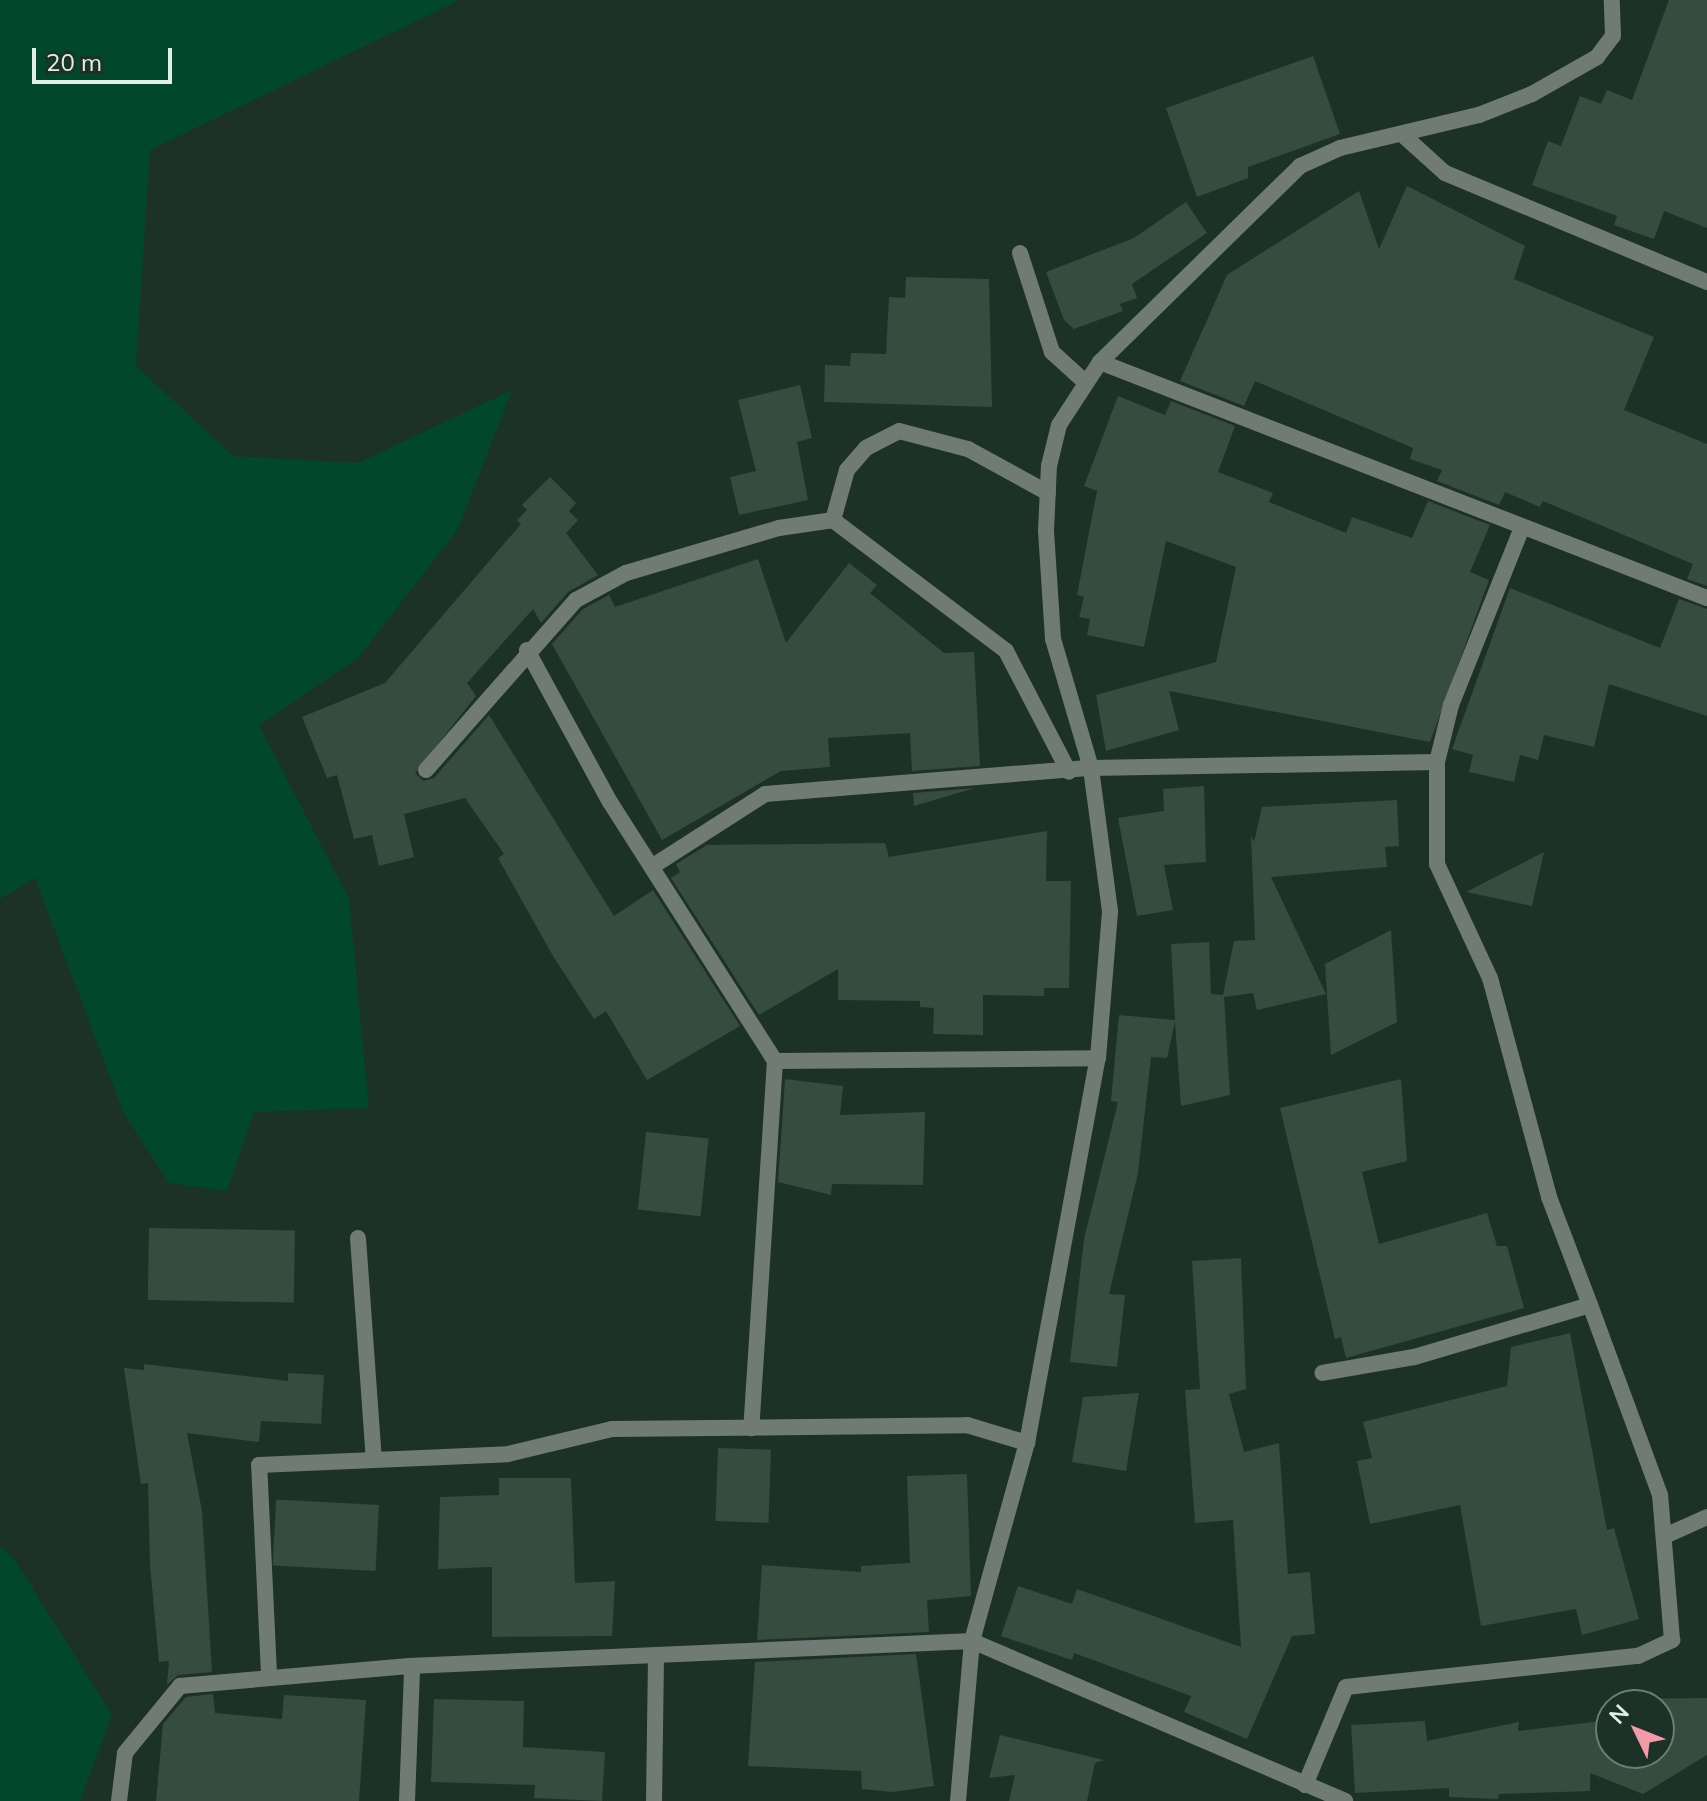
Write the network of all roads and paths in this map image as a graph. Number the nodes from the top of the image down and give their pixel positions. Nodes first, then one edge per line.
1 (1612, 0) edge
2 (1404, 136) junction
3 (1020, 253) dead end
4 (1707, 282) edge
5 (1100, 362) junction
6 (1085, 382) junction
7 (1048, 493) junction
8 (833, 520) junction
9 (1521, 530) junction
10 (1707, 598) edge
11 (527, 650) junction
12 (1437, 762) junction
13 (1091, 768) junction
14 (426, 770) dead end
15 (1069, 772) junction
16 (653, 866) junction
17 (1098, 1058) junction
18 (775, 1061) junction
19 (358, 1238) dead end
20 (1590, 1305) junction
21 (1322, 1373) dead end
22 (751, 1428) junction
23 (1027, 1443) junction
24 (374, 1459) junction
25 (1707, 1517) edge
26 (1667, 1535) junction
27 (972, 1641) junction
28 (656, 1657) junction
29 (412, 1668) junction
30 (269, 1674) junction
31 (1305, 1785) junction
32 (119, 1801) edge
33 (407, 1801) edge
34 (654, 1801) edge
35 (958, 1801) edge
36 (1345, 1801) edge

1 - 2 street
2 - 4 street
2 - 5 street
3 - 6 street
5 - 6 street
5 - 9 street
6 - 7 street
7 - 8 street
7 - 13 street
8 - 11 street
8 - 15 street
9 - 10 street
9 - 12 street
11 - 14 street
11 - 16 street
12 - 13 street
12 - 20 street
13 - 15 street
13 - 17 street
15 - 16 street
16 - 18 street
17 - 18 street
17 - 23 street
18 - 22 street
19 - 24 street
20 - 21 street
20 - 26 street
22 - 23 street
22 - 24 street
23 - 27 street
24 - 30 street
25 - 26 street
26 - 31 street
27 - 28 street
27 - 31 street
27 - 35 street
28 - 29 street
28 - 34 street
29 - 30 street
29 - 33 street
30 - 32 street
31 - 36 street

